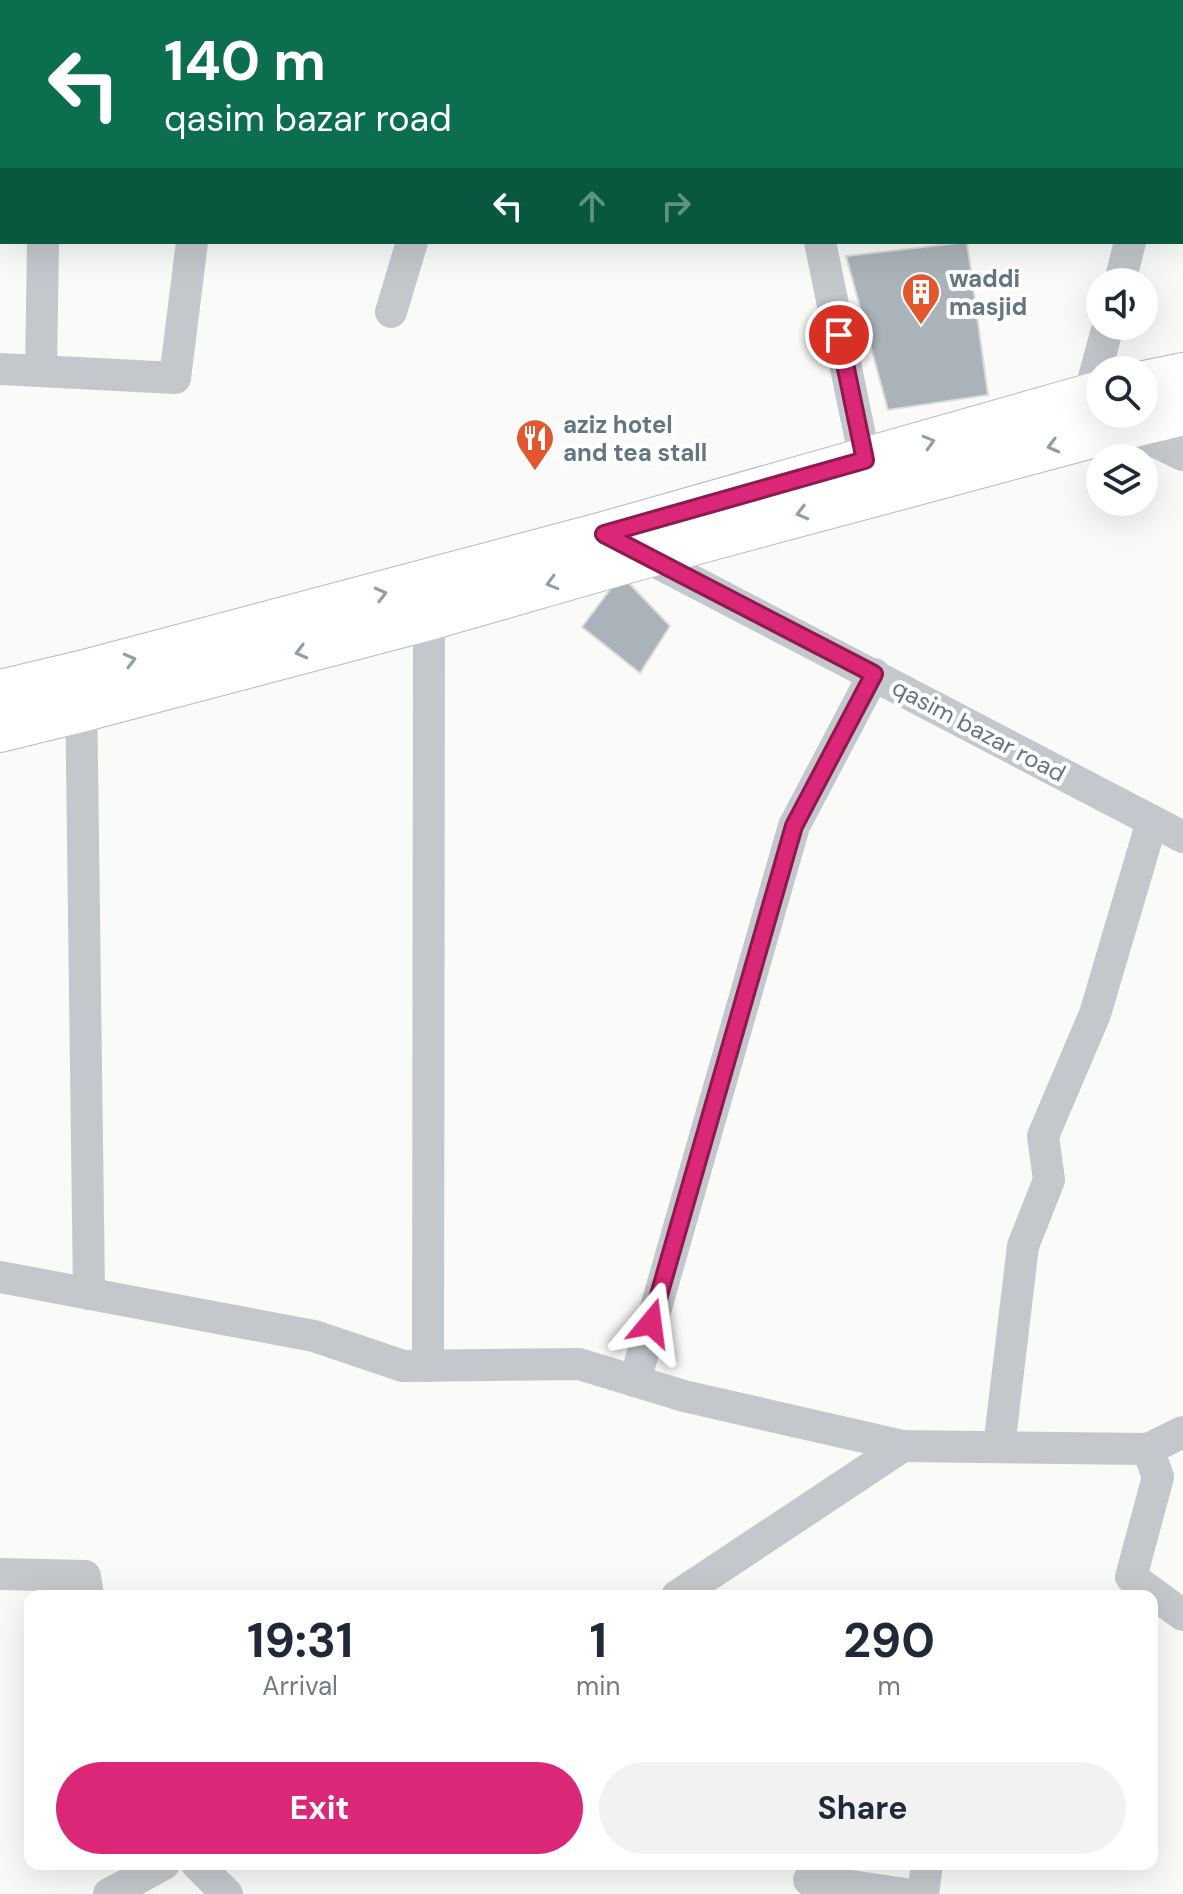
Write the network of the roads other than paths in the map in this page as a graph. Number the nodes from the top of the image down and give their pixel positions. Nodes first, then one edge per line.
1 (43, 244) edge
2 (192, 244) edge
3 (411, 244) edge
4 (820, 244) edge
5 (1130, 244) edge
6 (1124, 268) edge
7 (391, 312) dead end
8 (0, 369) edge
9 (41, 371) junction
10 (1183, 375) edge
11 (1158, 380) edge
12 (1086, 409) edge
13 (1158, 410) edge
14 (1086, 411) edge
15 (1183, 413) edge
16 (1141, 428) edge
17 (1183, 455) edge
18 (865, 460) junction
19 (604, 534) junction
20 (645, 556) junction
21 (429, 618) junction
22 (874, 674) junction
23 (0, 692) edge
24 (81, 692) junction
25 (0, 730) edge
26 (1152, 821) junction
27 (1183, 837) edge
28 (0, 1277) edge
29 (89, 1294) junction
30 (428, 1366) junction
31 (635, 1381) junction
32 (1183, 1432) edge
33 (903, 1446) junction
34 (999, 1447) junction
35 (1148, 1449) junction
36 (0, 1574) edge
37 (87, 1590) edge
38 (686, 1590) edge
39 (1149, 1590) edge
40 (1158, 1597) edge
41 (1183, 1615) edge
42 (153, 1870) edge
43 (203, 1870) edge
44 (926, 1870) edge
45 (809, 1880) dead end
46 (109, 1894) edge
47 (227, 1894) edge
48 (906, 1894) edge
49 (923, 1894) edge

1 - 9 street
2 - 9 street
3 - 7 street
4 - 18 street
5 - 6 street
8 - 9 street
10 - 11 main road
18 -> 12 main road
13 - 15 main road
14 -> 20 main road
16 - 17 street
18 - 19 main road
19 - 20 street, qasim bazar road
24 -> 19 main road
20 -> 21 main road
20 - 22 street, qasim bazar road
21 -> 24 main road
21 - 30 street
22 - 26 street, qasim bazar road
22 - 31 street
23 - 24 main road
24 - 25 main road
24 - 29 street
26 - 27 street, qasim bazar road
26 - 34 street
28 - 29 street
29 - 30 street
30 - 31 street
31 - 33 street
32 - 35 street
33 - 34 street
33 - 38 street
34 - 35 street
35 - 39 street
36 - 37 street
40 - 41 street
42 - 46 street
43 - 47 street
44 - 49 street
45 - 48 street

